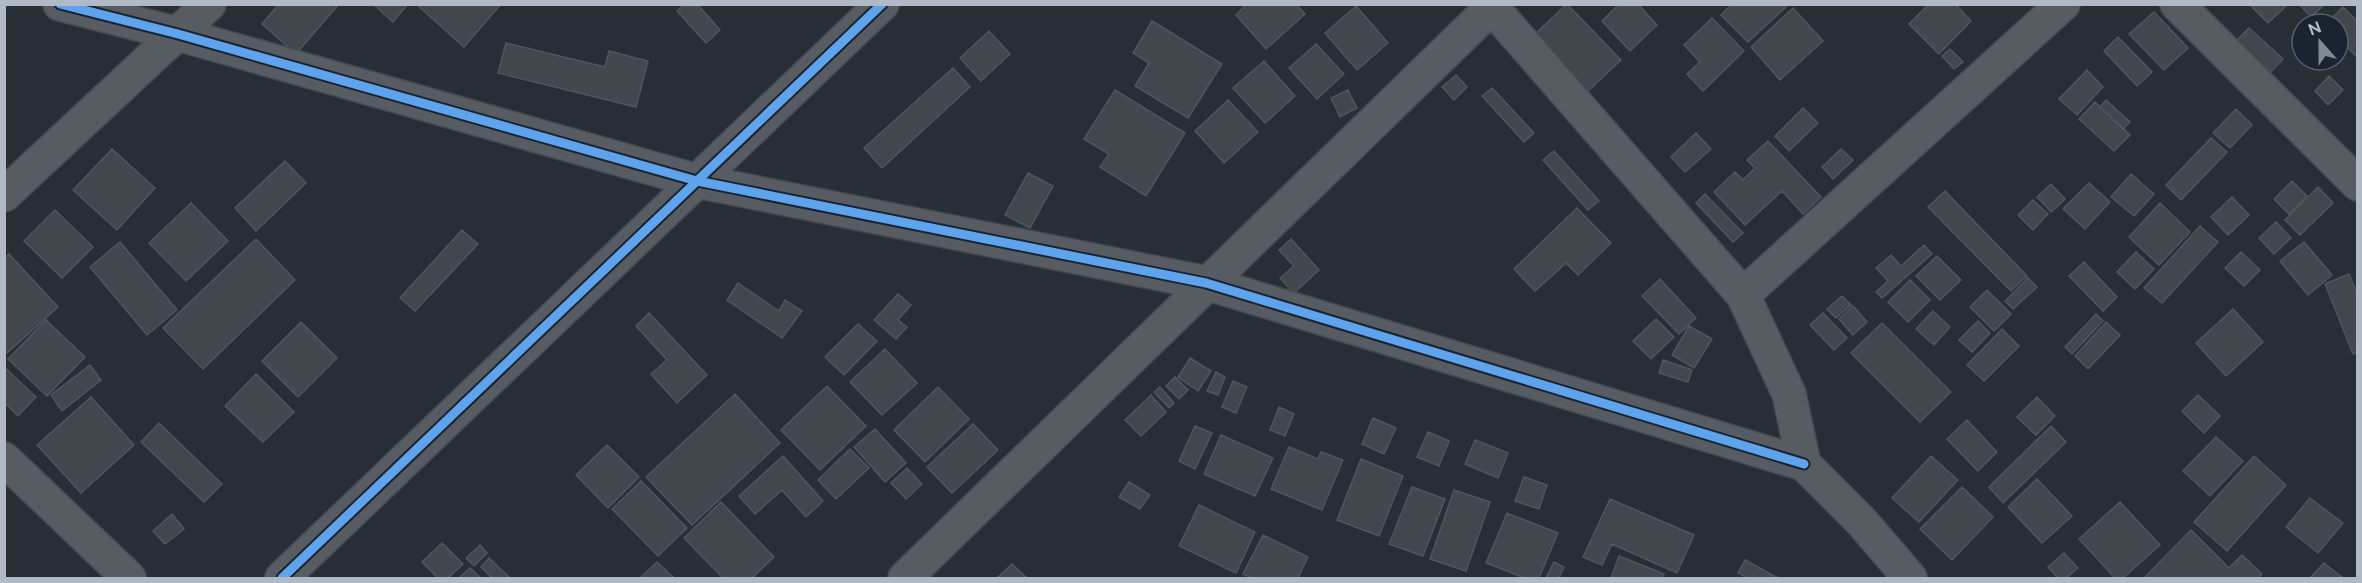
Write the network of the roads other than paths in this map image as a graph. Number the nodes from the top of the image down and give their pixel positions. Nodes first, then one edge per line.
1 (60, 4) edge
2 (209, 4) edge
3 (882, 4) edge
4 (2063, 4) edge
5 (2177, 4) edge
6 (1492, 5) edge
7 (178, 34) junction
8 (697, 181) junction
9 (2358, 184) edge
10 (4, 195) edge
11 (1206, 283) junction
12 (1743, 295) junction
13 (4, 459) edge
14 (1804, 464) junction
15 (129, 579) edge
16 (282, 579) edge
17 (905, 579) edge
18 (1910, 579) edge

1 - 7 street
2 - 7 street
3 - 8 street
4 - 12 street
5 - 9 street
6 - 11 street
6 - 12 street
7 - 8 street
7 - 10 street
8 - 11 street
8 - 16 street
11 - 14 street
11 - 17 street
12 - 14 street
13 - 15 street
14 - 18 street

